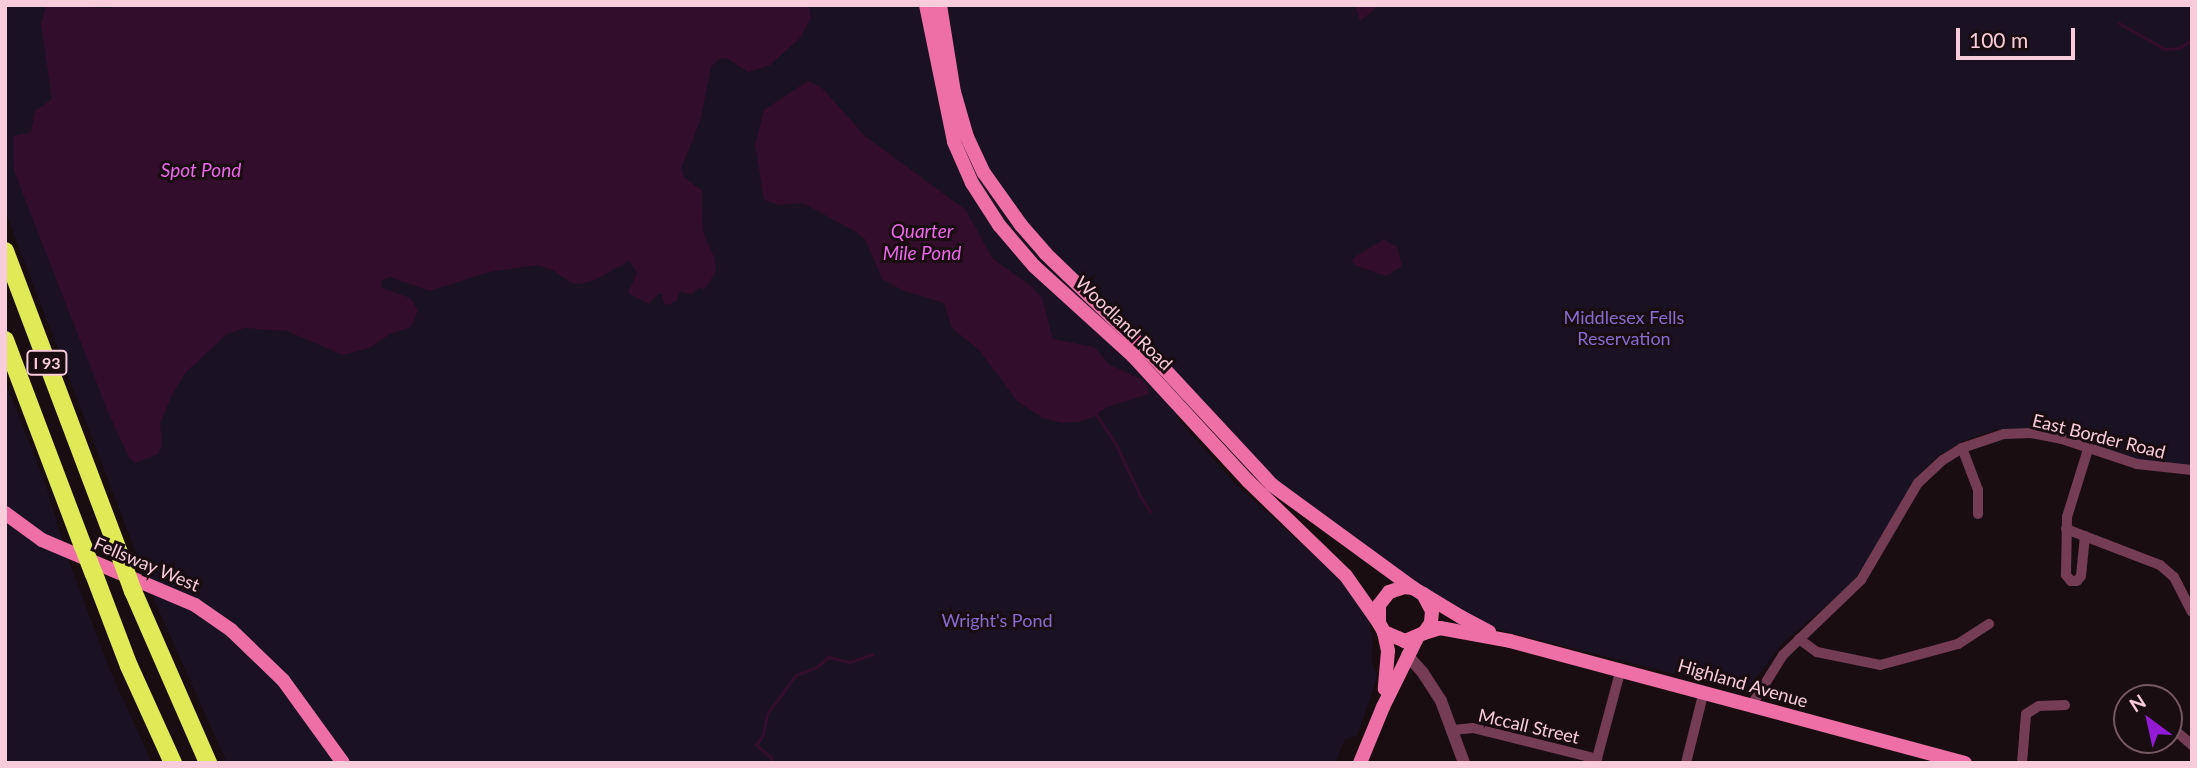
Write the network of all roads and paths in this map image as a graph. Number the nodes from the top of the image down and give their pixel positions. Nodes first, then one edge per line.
1 (926, 5) edge
2 (940, 5) edge
3 (5, 251) edge
4 (5, 340) edge
5 (1172, 387) junction
6 (1962, 448) junction
7 (2088, 449) junction
8 (2192, 470) edge
9 (5, 513) edge
10 (1978, 514) dead end
11 (2066, 529) junction
12 (2085, 536) junction
13 (1418, 591) junction
14 (2192, 612) edge
15 (1989, 624) dead end
16 (1382, 627) junction
17 (1421, 636) junction
18 (1799, 639) junction
19 (1510, 641) junction
20 (1407, 655) junction
21 (1621, 669) junction
22 (1704, 691) junction
23 (2065, 705) dead end
24 (1751, 706) junction
25 (1380, 713) junction
26 (1453, 730) junction
27 (1596, 761) edge
28 (173, 763) edge
29 (208, 763) edge
30 (343, 763) edge
31 (1360, 763) edge
32 (1464, 763) edge
33 (1686, 763) edge
34 (1965, 763) edge
35 (2022, 763) edge

1 - 5 main road, Woodland Road
2 - 5 main road, Woodland Road
3 - 29 highway, I 93, bridge
4 - 28 highway, I 93, bridge
5 - 13 main road, Woodland Road
5 - 16 main road, Woodland Road
6 - 7 street, East Border Road
6 - 10 street
6 - 18 street, East Border Road
7 - 8 street, East Border Road
7 - 11 street
9 - 30 main road, Fellsway West
11 - 12 street
11 - 12 street
12 - 14 street
13 - 16 main road
13 - 17 main road
13 - 19 main road, Highland Avenue
15 - 18 street
16 - 17 main road
16 - 25 main road
17 - 19 main road, Highland Avenue
17 - 20 main road
18 - 24 street, East Border Road
19 - 21 main road, Highland Avenue
20 - 25 main road
20 - 26 street
21 - 22 main road, Highland Avenue
21 - 27 street
22 - 24 main road, Highland Avenue
22 - 33 street
23 - 35 street
24 - 34 main road, Highland Avenue
25 - 31 main road
26 - 27 street, Mccall Street
26 - 32 street

